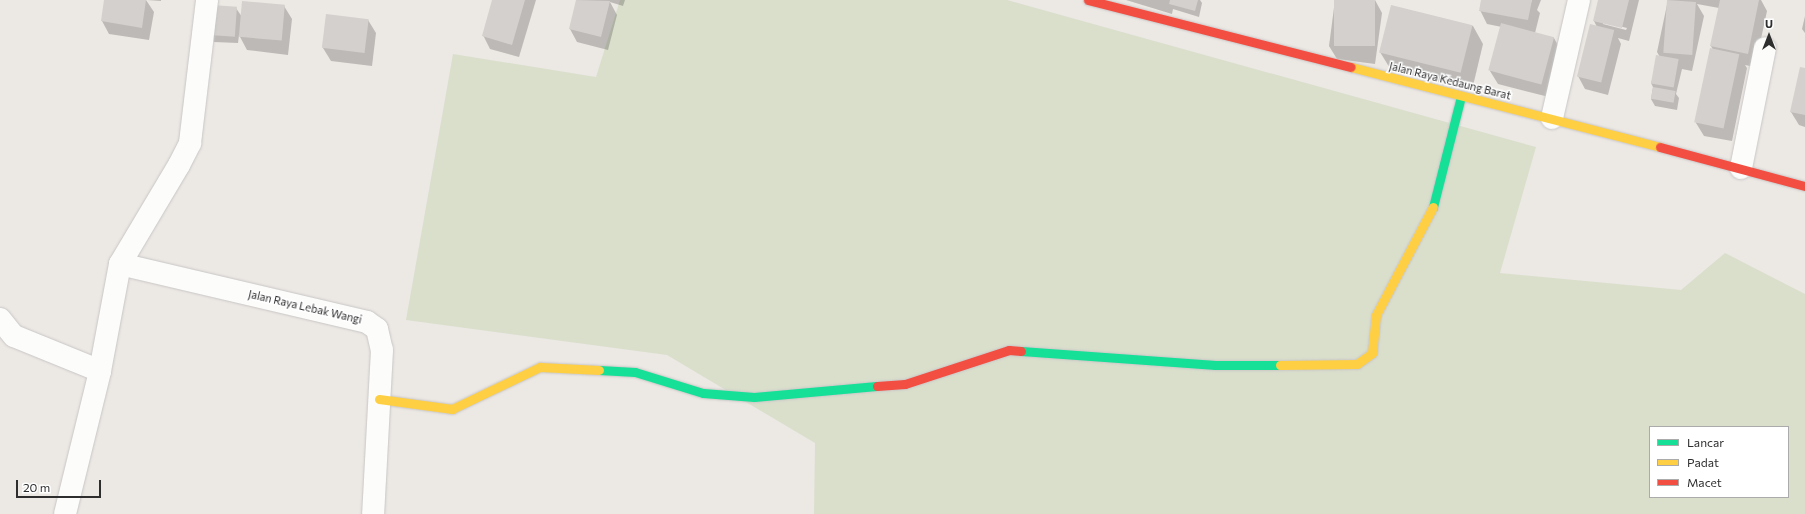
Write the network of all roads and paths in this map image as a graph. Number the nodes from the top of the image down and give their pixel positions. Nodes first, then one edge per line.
1 (207, 0) edge
2 (1088, 0) edge
3 (1580, 0) edge
4 (1764, 48) dead end
5 (1461, 96) junction
6 (1552, 118) junction
7 (1741, 168) junction
8 (1805, 186) edge
9 (120, 264) junction
10 (0, 319) edge
11 (100, 371) junction
12 (380, 399) junction
13 (65, 514) edge
14 (373, 514) edge

1 - 9 street
2 - 5 street, Jalan Raya Kedaung Barat
3 - 6 street
4 - 7 street
5 - 6 street, Jalan Raya Kedaung Barat
5 - 12 street
6 - 7 street, Jalan Raya Kedaung Barat
7 - 8 street, Jalan Raya Kedaung Barat
9 - 11 street
9 - 12 street, Jalan Raya Lebak Wangi
10 - 11 street
11 - 13 street
12 - 14 street, Jalan Raya Lebak Wangi

